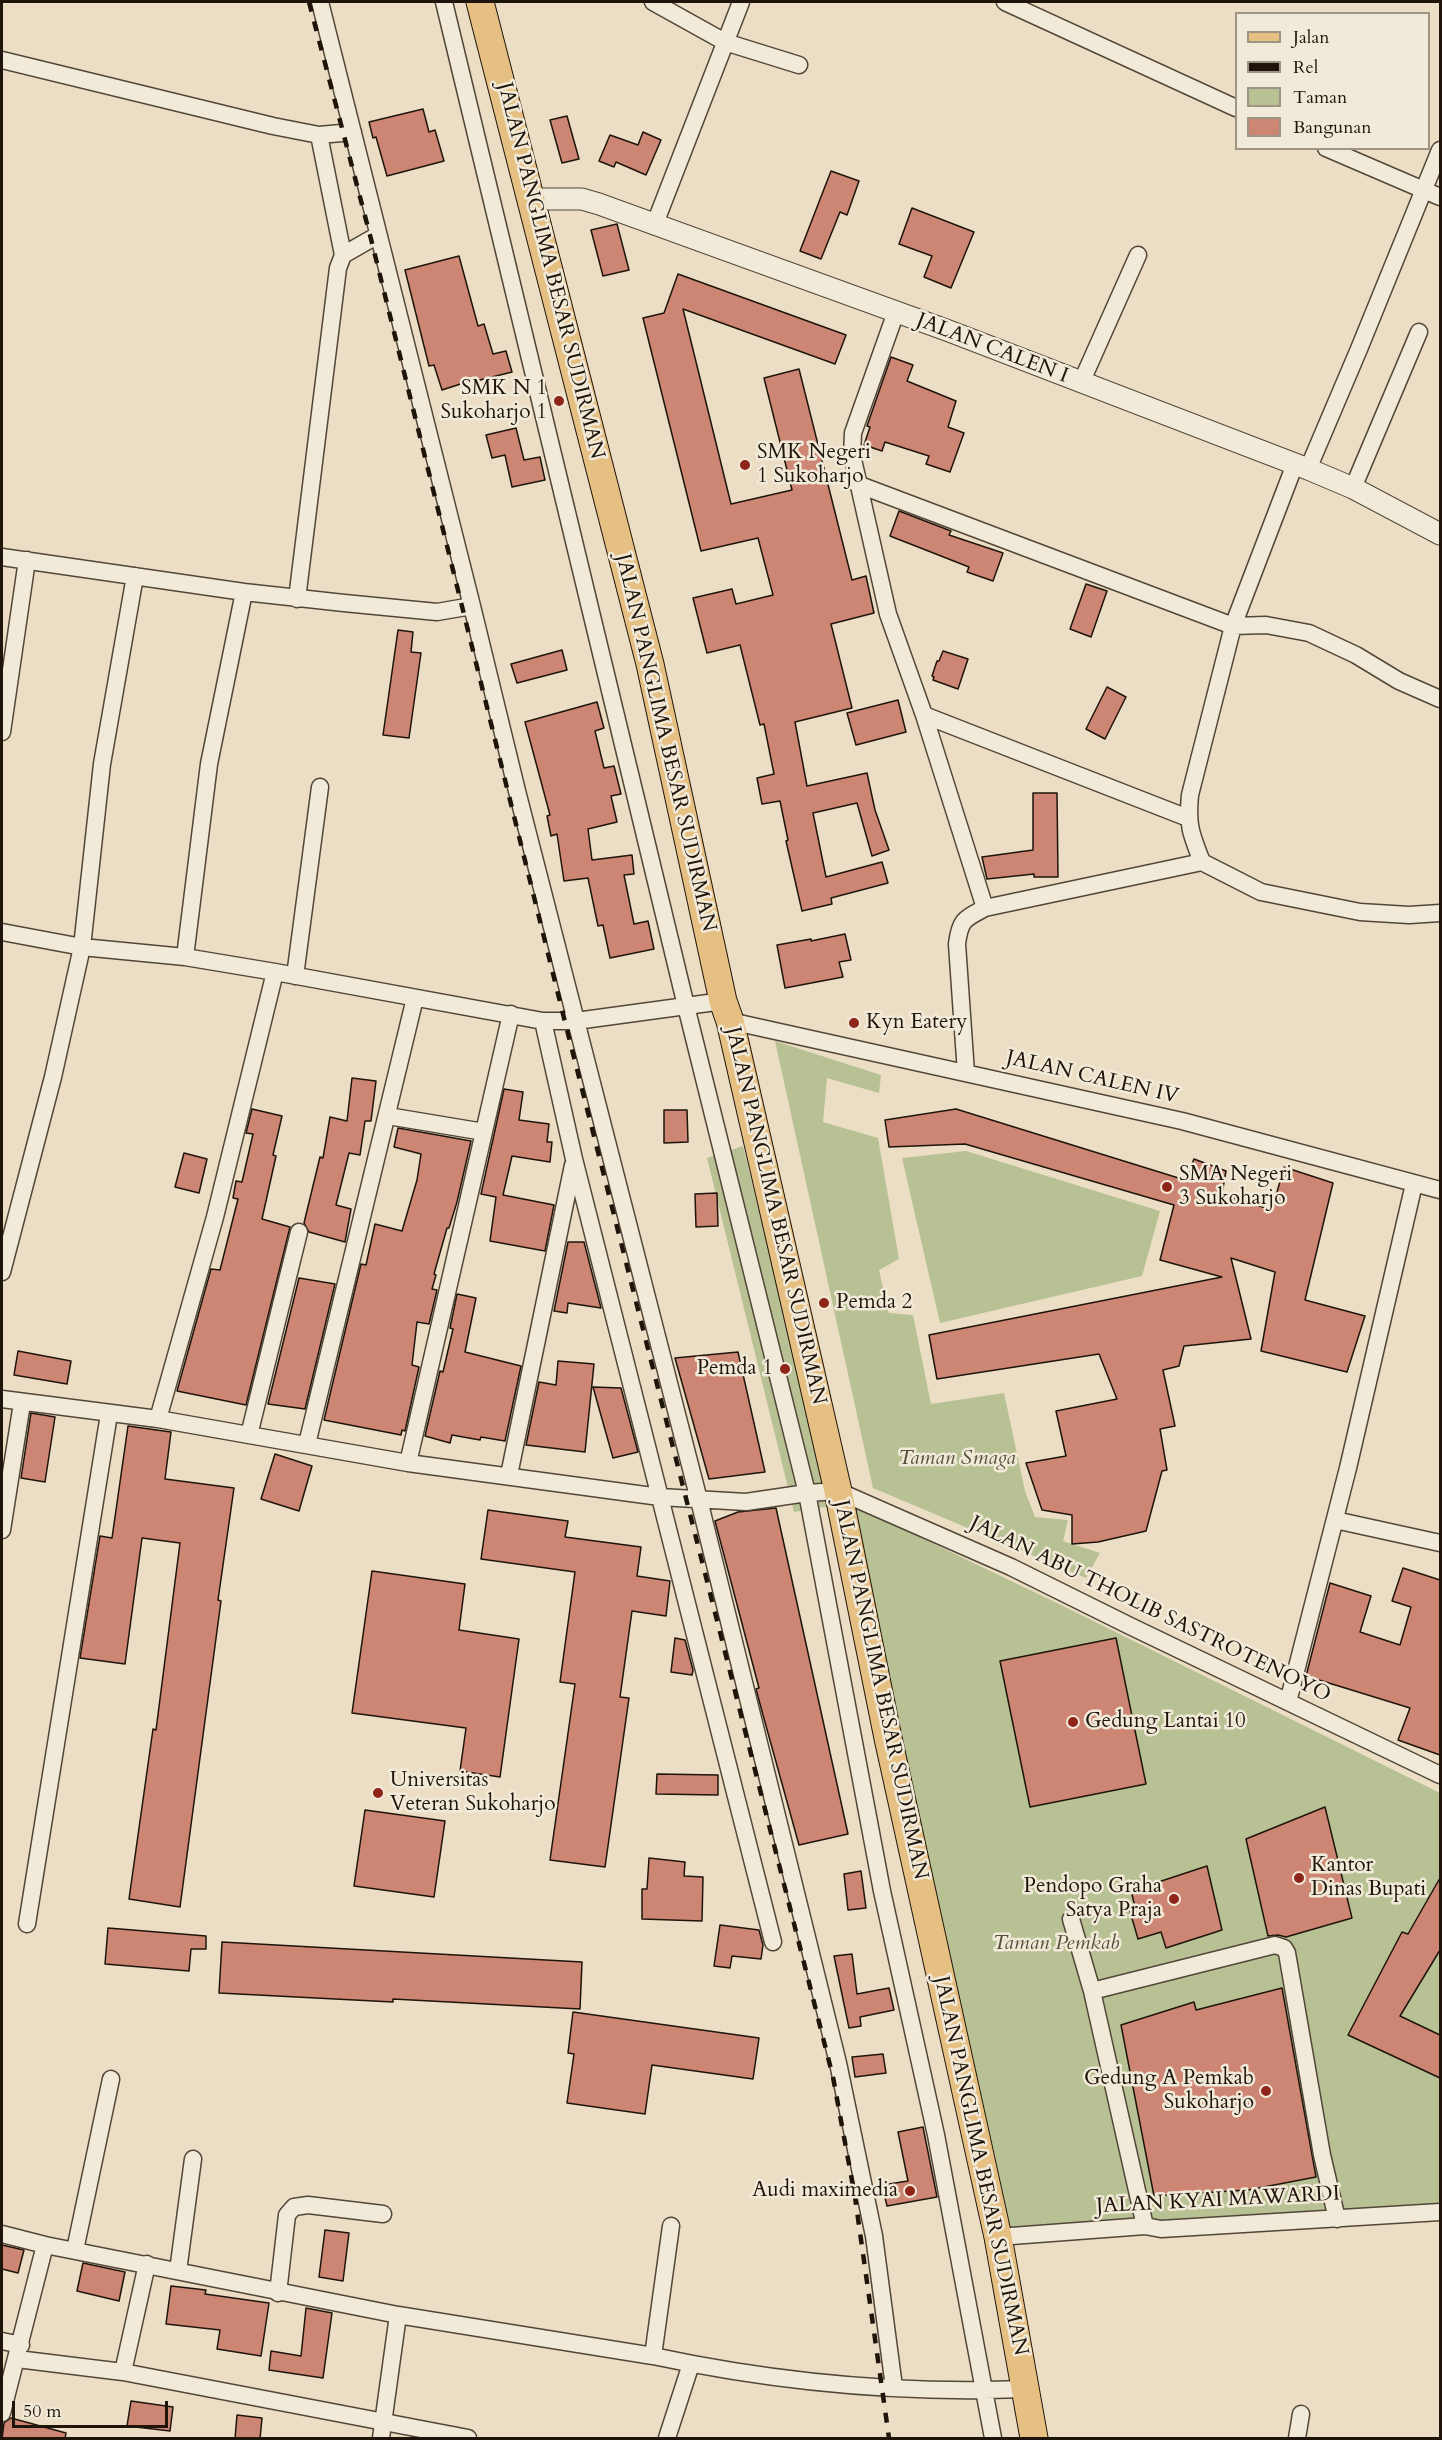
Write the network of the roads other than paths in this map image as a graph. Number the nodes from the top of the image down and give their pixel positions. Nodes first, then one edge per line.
1 (320, 2) edge
2 (444, 2) edge
3 (480, 2) edge
4 (653, 2) edge
5 (741, 2) edge
6 (1005, 2) edge
7 (725, 42) junction
8 (2, 60) edge
9 (799, 65) dead end
10 (1235, 108) edge
11 (353, 132) junction
12 (319, 135) junction
13 (1331, 150) edge
14 (1440, 150) edge
15 (1423, 189) junction
16 (1440, 197) edge
17 (532, 199) junction
18 (654, 225) junction
19 (378, 235) junction
20 (343, 255) junction
21 (1138, 255) dead end
22 (896, 312) junction
23 (1419, 332) dead end
24 (1081, 383) junction
25 (1301, 466) junction
26 (857, 484) junction
27 (1353, 488) junction
28 (1440, 534) edge
29 (2, 557) edge
30 (27, 560) junction
31 (135, 576) junction
32 (244, 592) junction
33 (297, 598) junction
34 (472, 606) junction
35 (1233, 626) junction
36 (1440, 699) edge
37 (924, 715) junction
38 (2, 732) edge
39 (320, 787) dead end
40 (1188, 818) junction
41 (1202, 862) junction
42 (985, 908) junction
43 (1440, 913) edge
44 (2, 932) edge
45 (82, 947) junction
46 (185, 957) junction
47 (275, 972) junction
48 (295, 976) junction
49 (415, 998) junction
50 (686, 1006) junction
51 (727, 1011) junction
52 (511, 1014) junction
53 (543, 1021) junction
54 (576, 1021) junction
55 (966, 1073) junction
56 (388, 1116) junction
57 (484, 1132) junction
58 (574, 1159) junction
59 (1414, 1184) junction
60 (1440, 1190) edge
61 (299, 1232) dead end
62 (2, 1272) edge
63 (2, 1399) edge
64 (22, 1403) junction
65 (109, 1414) junction
66 (158, 1419) junction
67 (249, 1436) junction
68 (307, 1444) junction
69 (408, 1463) junction
70 (509, 1475) junction
71 (838, 1491) junction
72 (807, 1493) junction
73 (660, 1497) junction
74 (699, 1500) junction
75 (1335, 1520) junction
76 (2, 1530) edge
77 (1440, 1543) edge
78 (1288, 1702) junction
79 (1440, 1775) edge
80 (1071, 1919) dead end
81 (27, 1924) dead end
82 (773, 1942) dead end
83 (1092, 1991) junction
84 (111, 2079) dead end
85 (193, 2159) dead end
86 (1440, 2212) edge
87 (383, 2214) dead end
88 (1337, 2218) junction
89 (671, 2226) dead end
90 (1145, 2226) junction
91 (2, 2234) edge
92 (998, 2237) junction
93 (45, 2246) junction
94 (75, 2250) junction
95 (147, 2264) junction
96 (178, 2271) junction
97 (278, 2293) junction
98 (398, 2315) junction
99 (2, 2341) edge
100 (19, 2352) junction
101 (653, 2356) junction
102 (692, 2364) junction
103 (123, 2372) junction
104 (894, 2387) junction
105 (1025, 2389) junction
106 (985, 2390) junction
107 (2, 2413) edge
108 (1301, 2414) dead end
109 (382, 2430) edge
110 (468, 2439) edge
111 (666, 2439) edge
112 (993, 2439) edge
113 (1034, 2439) edge
114 (1297, 2439) edge

1 - 11 street
2 - 50 street
3 - 17 main road, JALAN PANGLIMA BESAR SUDIRMAN
4 - 7 street
5 - 7 street
6 - 10 street
7 - 9 street
7 - 18 street
8 - 12 street
11 - 12 street
11 - 19 street
12 - 20 street
13 - 15 street
14 - 15 street
15 - 16 street
15 - 25 street
17 - 18 street, JALAN CALEN I
17 - 51 main road, JALAN PANGLIMA BESAR SUDIRMAN
18 - 22 street, JALAN CALEN I
19 - 20 street
19 - 34 street
20 - 33 street
21 - 24 street
22 - 24 street, JALAN CALEN I
22 - 26 street
23 - 27 street
24 - 25 street, JALAN CALEN I
25 - 27 street, JALAN CALEN I
25 - 35 street
26 - 35 street
26 - 37 street
27 - 28 street, JALAN CALEN I
29 - 30 street
30 - 31 street
30 - 38 street
31 - 32 street
31 - 45 street
32 - 33 street
32 - 46 street
33 - 34 street
34 - 54 street
35 - 36 street
35 - 40 street
37 - 40 street
37 - 42 street
39 - 48 street
40 - 41 street
41 - 42 street
41 - 43 street
42 - 55 street
44 - 45 street
45 - 46 street
45 - 62 street
46 - 47 street
47 - 48 street
47 - 66 street
48 - 49 street
49 - 52 street
49 - 56 street
50 - 51 street
50 - 54 street
50 - 72 street
51 - 55 street, JALAN CALEN IV
51 - 71 main road, JALAN PANGLIMA BESAR SUDIRMAN
52 - 53 street
52 - 57 street
53 - 54 street
53 - 58 street
54 - 74 street
55 - 59 street, JALAN CALEN IV
56 - 57 street
56 - 68 street
57 - 69 street
58 - 70 street
58 - 73 street
59 - 60 street, JALAN CALEN IV
59 - 75 street
61 - 67 street
63 - 64 street
64 - 65 street
64 - 76 street
65 - 66 street
65 - 81 street
66 - 67 street
67 - 68 street
68 - 69 street
69 - 70 street
70 - 73 street
71 - 72 street
71 - 78 street, JALAN ABU THOLIB SASTROTENOYO
71 - 92 main road, JALAN PANGLIMA BESAR SUDIRMAN
72 - 74 street
72 - 106 street
73 - 74 street
73 - 82 street
74 - 104 street
75 - 77 street
75 - 78 street
78 - 79 street, JALAN ABU THOLIB SASTROTENOYO
80 - 83 street
83 - 88 street
83 - 90 street
84 - 94 street
85 - 96 street
86 - 88 street, JALAN KYAI MAWARDI
87 - 97 street
88 - 90 street, JALAN KYAI MAWARDI
89 - 101 street
90 - 92 street, JALAN KYAI MAWARDI
91 - 93 street
92 - 105 main road, JALAN PANGLIMA BESAR SUDIRMAN
93 - 94 street
93 - 100 street
94 - 95 street
95 - 96 street
95 - 103 street
96 - 97 street
97 - 98 street
98 - 101 street
98 - 109 street
99 - 100 street
100 - 103 street
100 - 107 street
101 - 102 street
102 - 104 street
102 - 111 street
103 - 109 street
104 - 106 street
105 - 106 street
105 - 113 main road, JALAN PANGLIMA BESAR SUDIRMAN
106 - 112 street
108 - 114 street
109 - 110 street

